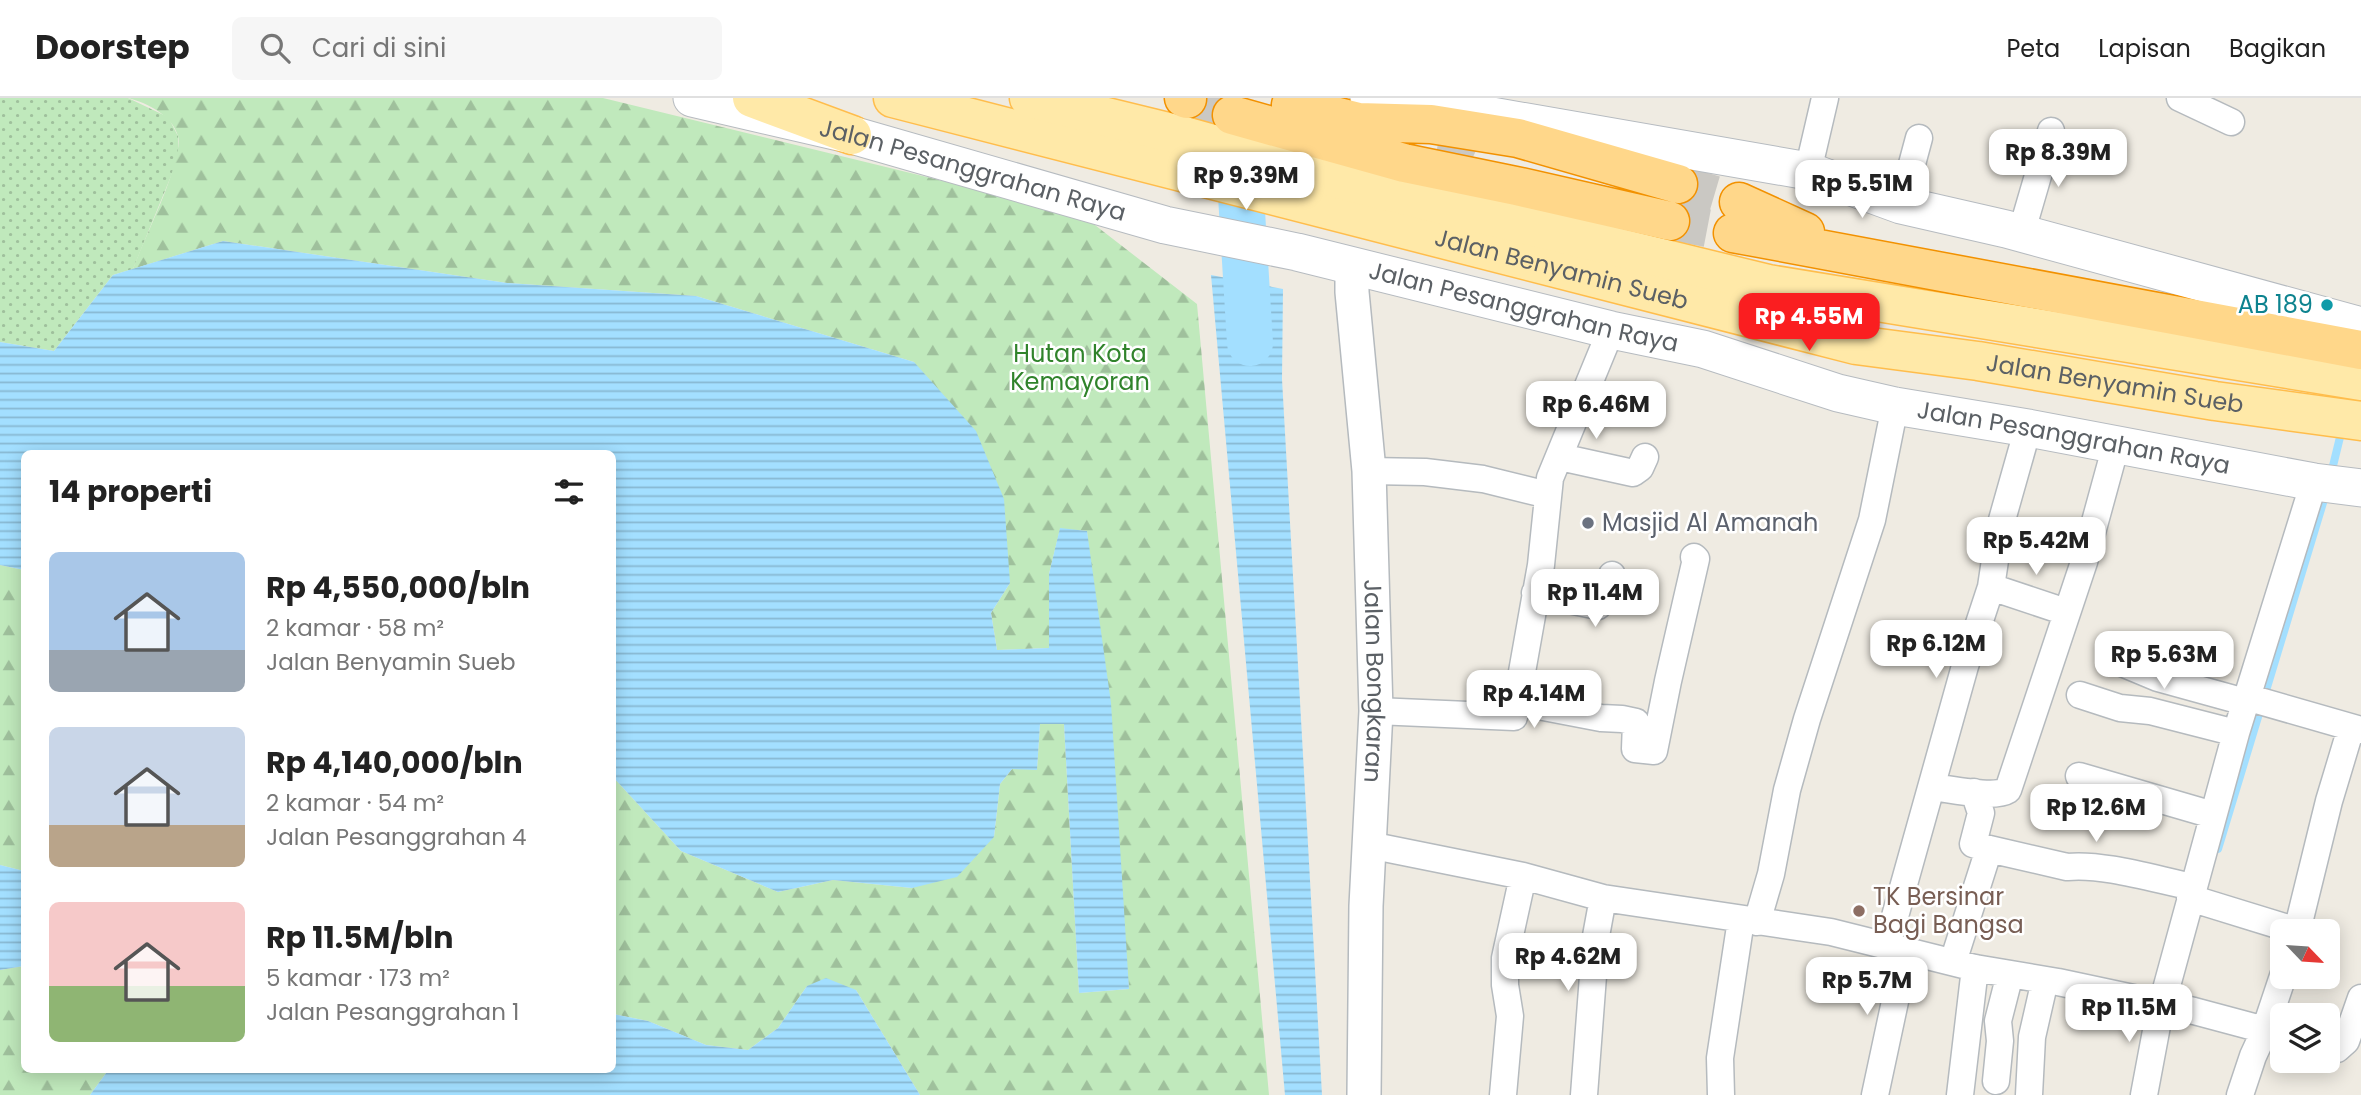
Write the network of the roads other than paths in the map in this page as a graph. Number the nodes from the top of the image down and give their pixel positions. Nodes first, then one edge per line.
1 (692, 98) edge
2 (752, 98) edge
3 (893, 98) edge
4 (1030, 98) edge
5 (1825, 98) edge
6 (2180, 98) edge
7 (1463, 105) edge
8 (1247, 106) edge
9 (1363, 110) edge
10 (2231, 122) dead end
11 (2050, 131) dead end
12 (852, 135) junction
13 (1919, 138) dead end
14 (1438, 144) tunnel mouth
15 (1184, 154) junction
16 (1483, 157) tunnel mouth
17 (1808, 171) junction
18 (1678, 184) tunnel mouth
19 (1553, 194) junction
20 (1901, 205) junction
21 (1736, 218) tunnel mouth
22 (1670, 221) tunnel mouth
23 (2021, 234) junction
24 (1352, 267) junction
25 (2360, 329) edge
26 (1611, 330) junction
27 (2343, 378) edge
28 (1895, 406) junction
29 (2361, 421) edge
30 (2028, 428) junction
31 (2116, 445) junction
32 (1560, 457) junction
33 (1646, 457) dead end
34 (1370, 471) junction
35 (2314, 482) junction
36 (2361, 488) edge
37 (1548, 495) junction
38 (1694, 557) dead end
39 (1612, 575) dead end
40 (1991, 587) junction
41 (1535, 593) junction
42 (2066, 612) junction
43 (2122, 663) dead end
44 (2080, 695) dead end
45 (2252, 700) junction
46 (1517, 702) junction
47 (1376, 711) junction
48 (2356, 729) edge
49 (2236, 733) junction
50 (2079, 776) dead end
51 (1932, 787) junction
52 (1974, 792) junction
53 (2213, 815) junction
54 (1369, 845) junction
55 (1989, 849) junction
56 (1523, 876) junction
57 (1603, 898) junction
58 (2198, 898) junction
59 (2300, 919) edge
60 (1749, 921) junction
61 (2270, 922) edge
62 (1897, 948) junction
63 (1964, 965) junction
64 (2010, 974) junction
65 (2045, 980) junction
66 (2361, 998) edge
67 (2185, 1009) junction
68 (2270, 1032) edge
69 (2270, 1036) edge
70 (2340, 1046) edge
71 (1996, 1081) dead end
72 (1364, 1095) edge
73 (1503, 1095) edge
74 (1584, 1095) edge
75 (1721, 1095) edge
76 (1875, 1095) edge
77 (1960, 1095) edge
78 (2029, 1095) edge
79 (2144, 1095) edge
80 (2240, 1095) edge

1 - 12 main road, Jalan Pesanggrahan Raya
2 - 12 main road
3 - 15 main road, Jalan Benyamin Sueb
4 - 15 main road, Jalan Benyamin Sueb
5 - 17 street
6 - 10 street
7 - 9 main road
7 - 17 main road
8 - 9 highway
8 - 19 highway
9 - 14 highway
9 - 18 highway
11 - 23 street
12 - 24 main road, Jalan Pesanggrahan Raya
13 - 20 street
15 - 27 main road, Jalan Benyamin Sueb
15 - 29 main road, Jalan Benyamin Sueb
16 - 19 highway
17 - 20 main road
19 - 22 highway
20 - 23 main road
21 - 25 highway
23 - 25 main road
24 - 26 main road, Jalan Pesanggrahan Raya
24 - 34 street, Jalan Bongkaran
26 - 28 main road, Jalan Pesanggrahan Raya
26 - 32 street
28 - 30 main road, Jalan Pesanggrahan Raya
28 - 60 street
30 - 31 main road, Jalan Pesanggrahan Raya
30 - 40 street
31 - 35 main road, Jalan Pesanggrahan Raya
31 - 42 street
32 - 33 street
32 - 37 street
34 - 37 street
34 - 47 street, Jalan Bongkaran
35 - 36 main road, Jalan Pesanggrahan Raya
35 - 45 street
37 - 41 street
38 - 46 street
39 - 41 street
40 - 42 street
40 - 51 street
41 - 46 street
42 - 52 street
43 - 45 street
44 - 49 street
45 - 48 street
45 - 49 street
46 - 47 street
47 - 54 street, Jalan Bongkaran
48 - 59 street
49 - 53 street
50 - 53 street
51 - 52 street
51 - 62 street
52 - 55 street
53 - 58 street
54 - 56 street
54 - 72 street, Jalan Bongkaran
55 - 58 street
55 - 63 street
56 - 57 street
56 - 73 street
57 - 60 street
57 - 74 street
58 - 61 street
58 - 67 street
60 - 62 street
60 - 75 street
62 - 63 street
62 - 76 street
63 - 64 street
63 - 77 street
64 - 65 street
64 - 71 street
65 - 67 street
65 - 78 street
66 - 70 street
67 - 68 street
67 - 79 street
69 - 80 street

